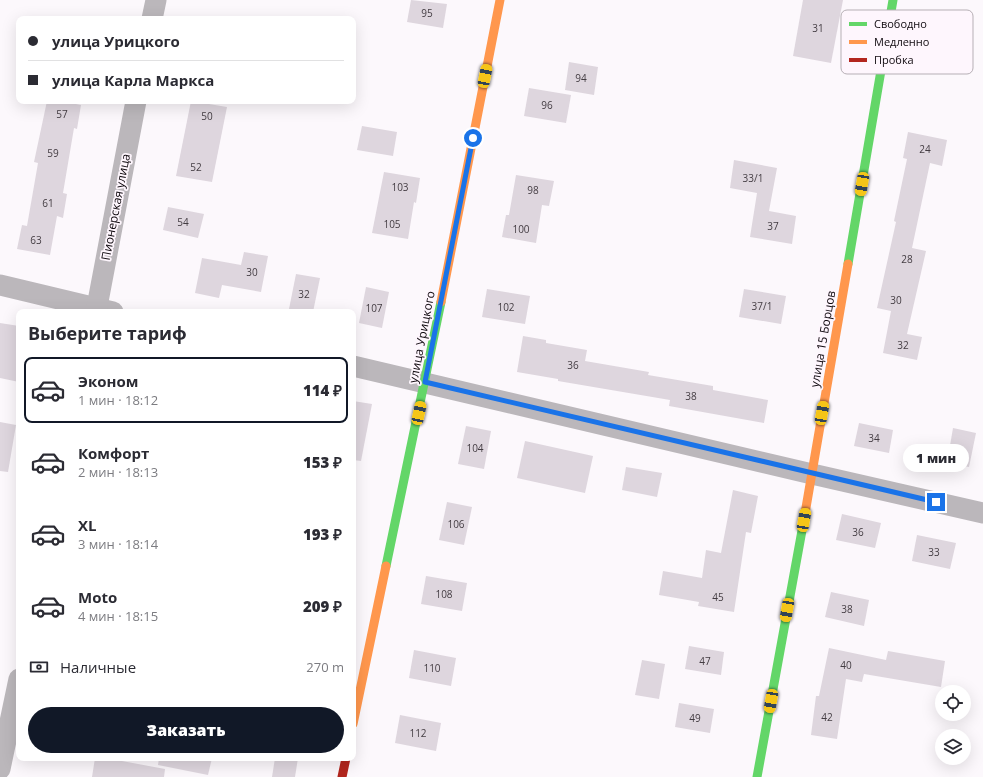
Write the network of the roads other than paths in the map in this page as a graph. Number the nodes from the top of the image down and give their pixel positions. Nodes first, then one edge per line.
1 (156, 0) edge
2 (500, 0) edge
3 (893, 0) edge
4 (891, 10) edge
5 (153, 16) edge
6 (880, 74) edge
7 (136, 104) edge
8 (0, 285) edge
9 (94, 309) edge
10 (102, 309) edge
11 (356, 367) edge
12 (425, 382) junction
13 (812, 474) junction
14 (983, 512) edge
15 (16, 693) edge
16 (356, 710) edge
17 (345, 761) edge
18 (0, 769) edge
19 (342, 777) edge
20 (757, 777) edge

1 - 5 street
2 - 12 street, улица Урицкого
3 - 4 street, улица 15 Борцов
6 - 13 street, улица 15 Борцов
7 - 10 street, Пионерская улица
8 - 9 street
11 - 12 street
12 - 13 street
12 - 16 street, улица Урицкого
13 - 14 street
13 - 20 street, улица 15 Борцов
15 - 18 street
17 - 19 street

